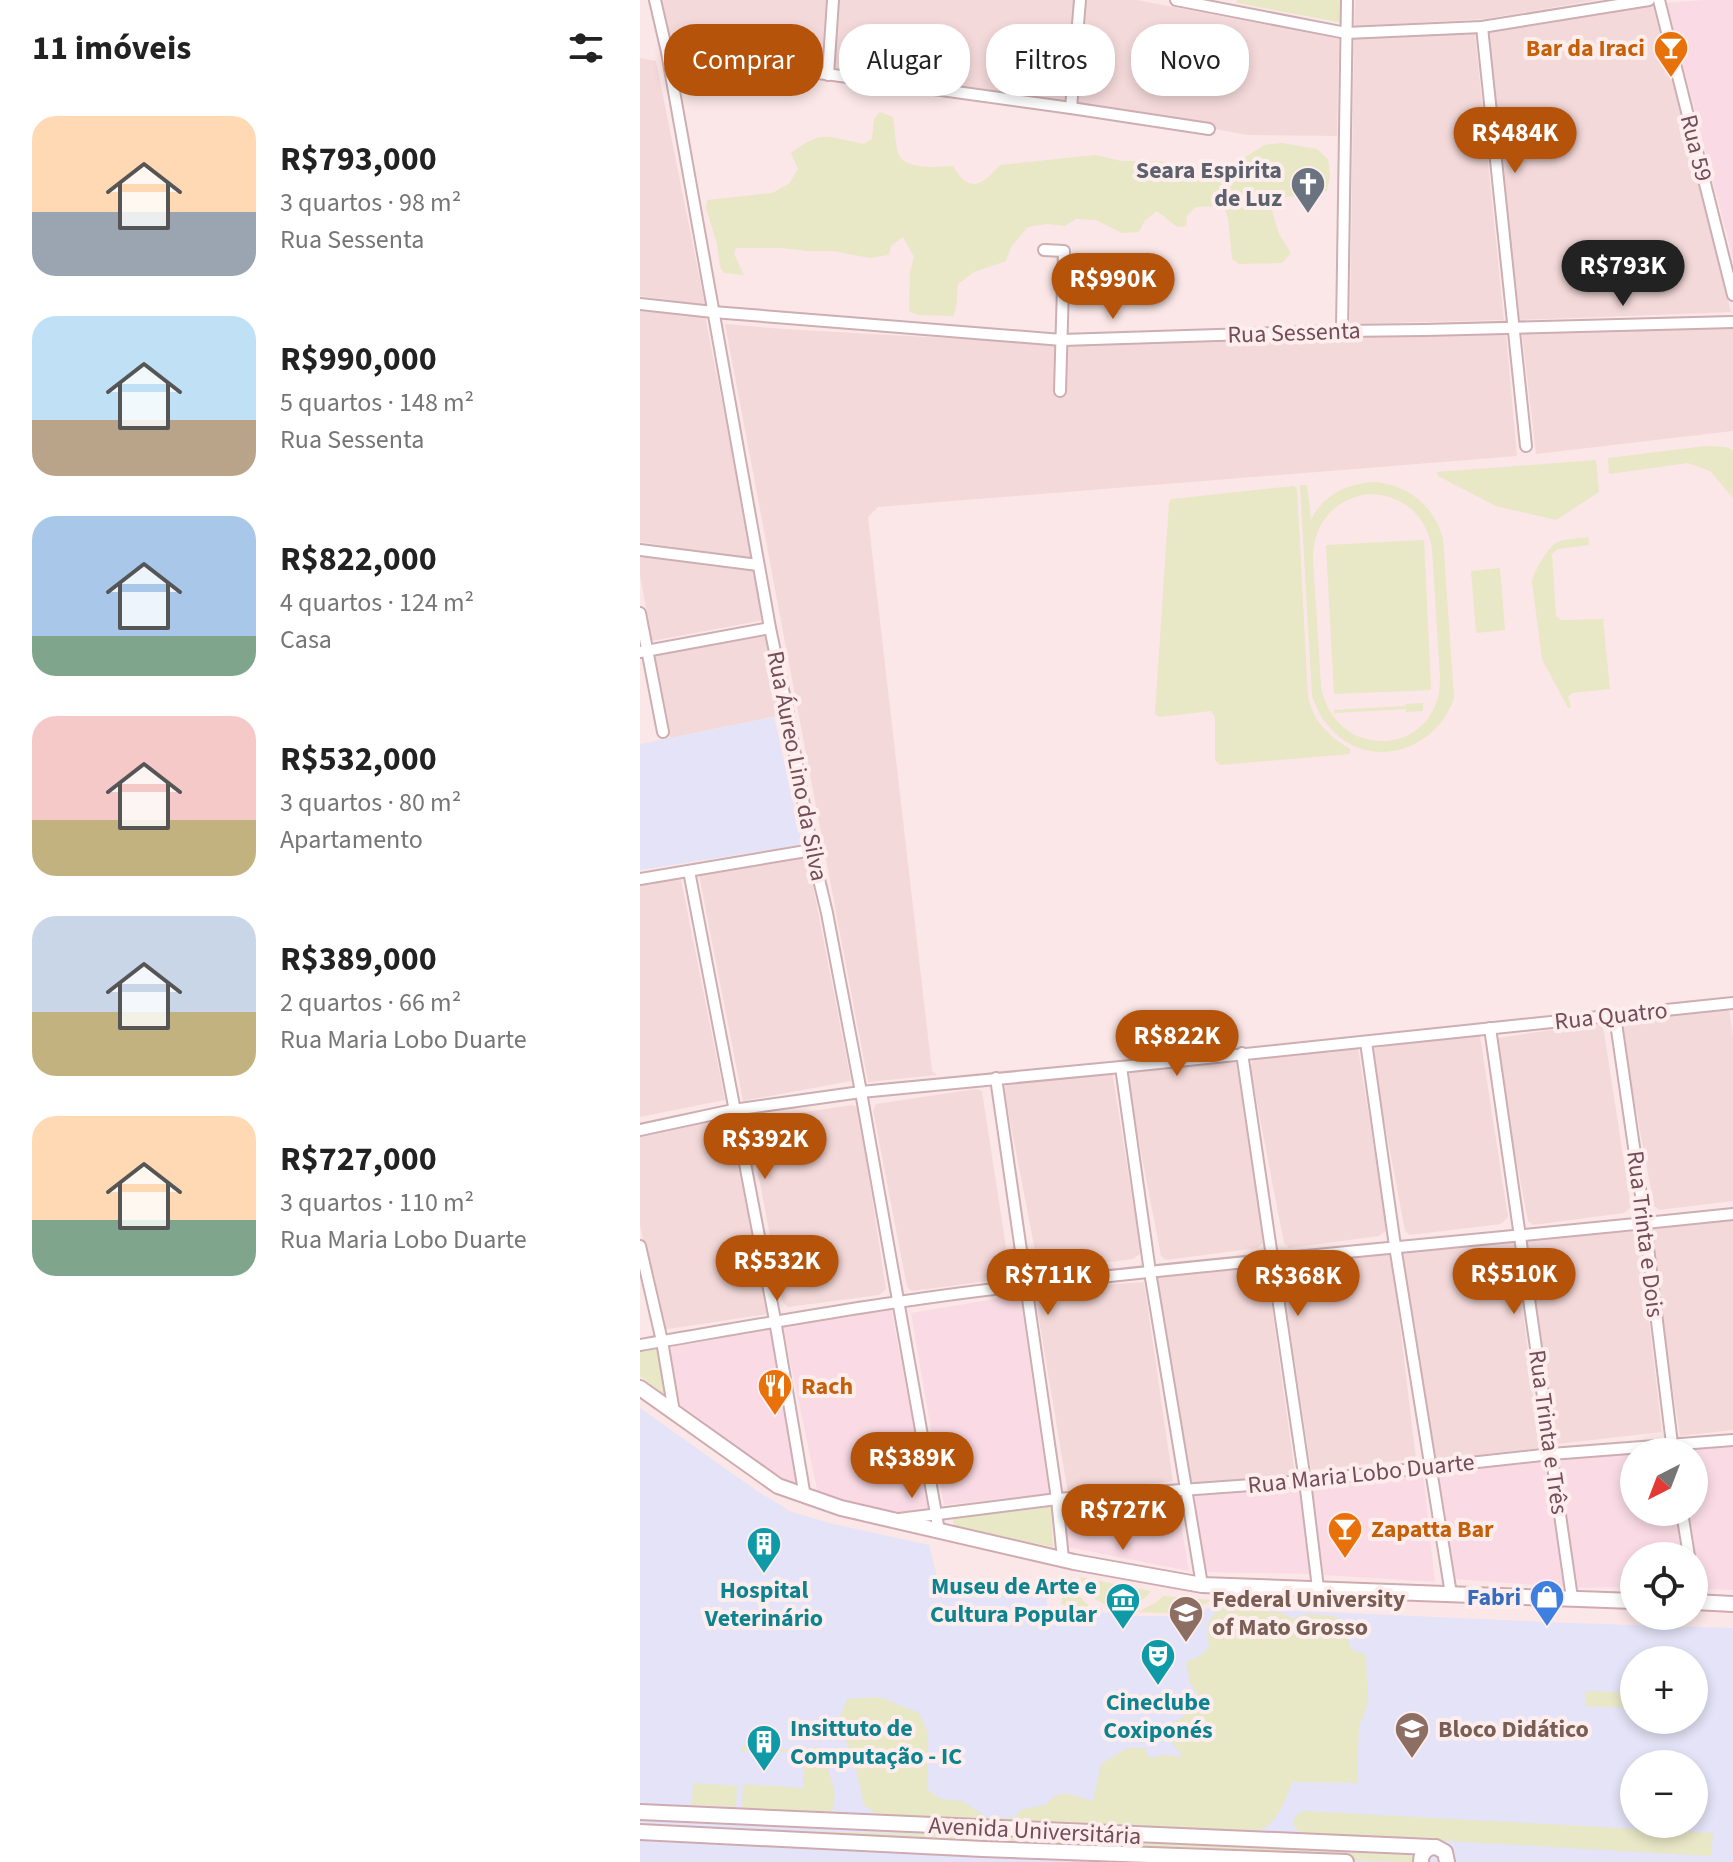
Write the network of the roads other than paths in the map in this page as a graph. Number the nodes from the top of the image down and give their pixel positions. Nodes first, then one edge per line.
1 (655, 0) edge
2 (833, 0) edge
3 (1080, 0) edge
4 (1176, 0) edge
5 (1347, 0) edge
6 (1649, 0) edge
7 (1659, 0) edge
8 (1230, 5) edge
9 (1482, 27) junction
10 (1346, 33) junction
11 (664, 39) edge
12 (823, 74) edge
13 (828, 75) junction
14 (675, 96) edge
15 (1071, 108) junction
16 (1209, 129) dead end
17 (1044, 250) dead end
18 (1733, 295) edge
19 (640, 304) edge
20 (713, 312) junction
21 (1733, 322) edge
22 (1513, 328) junction
23 (1342, 331) junction
24 (1062, 340) junction
25 (1060, 391) dead end
26 (1526, 446) dead end
27 (640, 550) edge
28 (758, 565) junction
29 (640, 613) edge
30 (770, 628) junction
31 (643, 652) edge
32 (663, 732) dead end
33 (812, 850) junction
34 (689, 871) junction
35 (640, 879) edge
36 (1733, 1003) edge
37 (1615, 1016) junction
38 (1490, 1028) junction
39 (1366, 1042) junction
40 (1242, 1053) junction
41 (1121, 1067) junction
42 (996, 1078) junction
43 (861, 1092) junction
44 (733, 1110) junction
45 (640, 1130) edge
46 (1733, 1214) edge
47 (1645, 1223) junction
48 (1520, 1235) junction
49 (640, 1246) edge
50 (1395, 1246) junction
51 (1273, 1260) junction
52 (1150, 1272) junction
53 (1026, 1285) junction
54 (899, 1302) junction
55 (775, 1320) junction
56 (662, 1341) junction
57 (640, 1345) edge
58 (640, 1388) edge
59 (674, 1412) junction
60 (1671, 1438) edge
61 (1733, 1440) edge
62 (1708, 1443) edge
63 (1620, 1451) edge
64 (1551, 1454) junction
65 (1430, 1467) junction
66 (1305, 1481) junction
67 (1186, 1490) junction
68 (805, 1497) junction
69 (1057, 1499) junction
70 (936, 1513) junction
71 (893, 1520) junction
72 (939, 1531) junction
73 (1063, 1559) junction
74 (1202, 1585) junction
75 (1318, 1588) junction
76 (1451, 1594) junction
77 (1572, 1598) junction
78 (1620, 1600) edge
79 (1708, 1603) edge
80 (1733, 1604) edge
81 (640, 1812) edge
82 (640, 1832) edge
83 (1431, 1847) junction
84 (1449, 1860) edge
85 (1346, 1862) edge
86 (1421, 1862) edge

1 - 11 street, Rua Áureo Lino da Silva
2 - 13 street
3 - 15 street
4 - 8 street
5 - 10 street
6 - 9 street
7 - 18 street, Rua 59
8 - 10 street
9 - 10 street
9 - 22 street
10 - 23 street
12 - 13 street
13 - 15 street
14 - 20 street, Rua Áureo Lino da Silva
15 - 16 street
17 - 24 street
19 - 20 street, Rua Sessenta
20 - 24 street, Rua Sessenta
20 - 28 street, Rua Áureo Lino da Silva
21 - 22 street, Rua Sessenta
22 - 23 street, Rua Sessenta
22 - 26 street
23 - 24 street, Rua Sessenta
24 - 25 street
27 - 28 street
28 - 30 street, Rua Áureo Lino da Silva
29 - 31 street
30 - 31 street
30 - 33 street, Rua Áureo Lino da Silva
31 - 32 street
33 - 34 street
33 - 43 street, Rua Áureo Lino da Silva
34 - 35 street
34 - 44 street
36 - 37 street, Rua Quatro
37 - 38 street, Rua Quatro
37 - 47 street, Rua Trinta e Dois
38 - 39 street, Rua Quatro
38 - 48 street, Rua Trinta e Três
39 - 40 street, Rua Quatro
39 - 50 street
40 - 41 street, Rua Quatro
40 - 51 street
41 - 42 street, Rua Quatro
41 - 52 street
42 - 43 street, Rua Quatro
42 - 53 street
43 - 44 street, Rua Quatro
43 - 54 street, Rua Áureo Lino da Silva
44 - 45 street, Rua Quatro
44 - 55 street
46 - 47 street
47 - 48 street
47 - 60 street, Rua Trinta e Dois
48 - 50 street
48 - 64 street, Rua Trinta e Três
49 - 56 street
50 - 51 street
50 - 65 street
51 - 52 street
51 - 66 street
52 - 53 street
52 - 67 street
53 - 54 street
53 - 69 street
54 - 55 street
54 - 70 street, Rua Áureo Lino da Silva
55 - 56 street
55 - 68 street
56 - 57 street
56 - 59 street
58 - 59 street
59 - 68 street
61 - 62 street, Rua Maria Lobo Duarte
63 - 64 street, Rua Maria Lobo Duarte
64 - 65 street, Rua Maria Lobo Duarte
64 - 77 street, Rua Trinta e Três
65 - 66 street, Rua Maria Lobo Duarte
65 - 76 street
66 - 67 street, Rua Maria Lobo Duarte
66 - 75 street
67 - 69 street, Rua Maria Lobo Duarte
67 - 74 street
68 - 71 street
69 - 70 street, Rua Maria Lobo Duarte
69 - 73 street
70 - 71 street, Rua Maria Lobo Duarte
70 - 72 street, Rua Áureo Lino da Silva
71 - 72 street
72 - 73 street
73 - 74 street
74 - 75 street
75 - 76 street
76 - 77 street
77 - 78 street
79 - 80 street
81 - 83 street, Avenida Universitária
82 - 85 street, Avenida Universitária
83 - 84 street, Avenida Universitária
83 - 86 street

